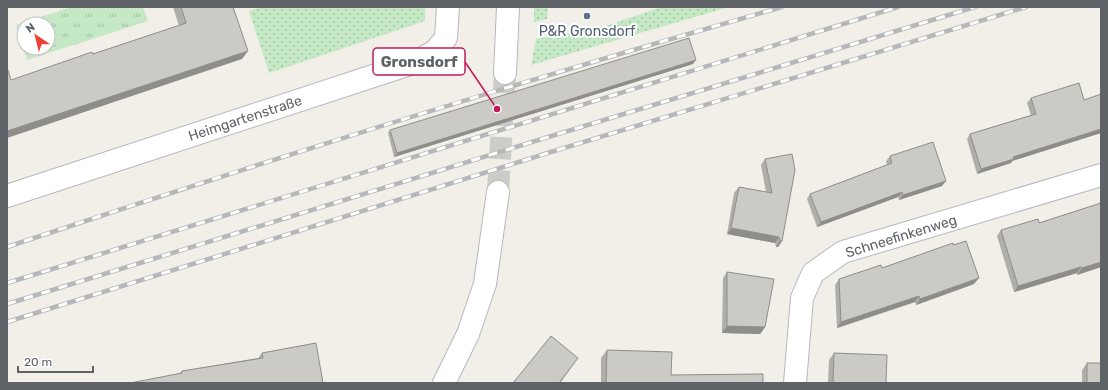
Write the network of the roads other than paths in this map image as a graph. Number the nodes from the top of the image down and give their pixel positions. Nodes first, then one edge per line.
1 (448, 7) edge
2 (508, 7) edge
3 (505, 73) tunnel mouth
4 (1101, 175) edge
5 (498, 192) tunnel mouth
6 (7, 196) edge
7 (444, 383) edge
8 (795, 383) edge

1 - 6 street, Heimgartenstraße
2 - 3 street
4 - 8 street, Schneefinkenweg
5 - 7 street

